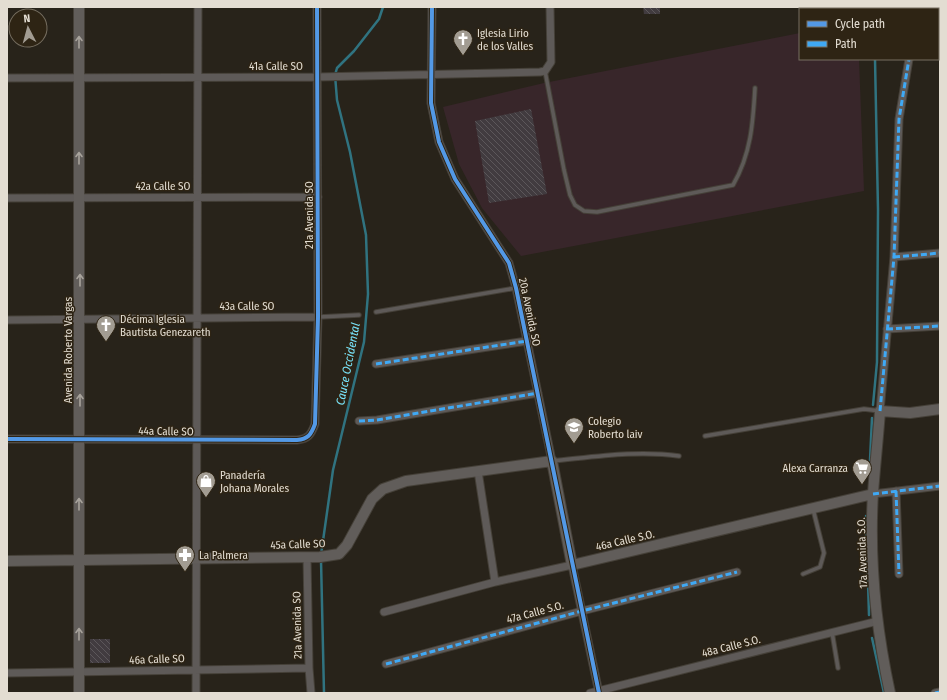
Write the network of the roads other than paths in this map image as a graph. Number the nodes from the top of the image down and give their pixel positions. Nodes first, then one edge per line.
1 (79, 7) edge
2 (198, 7) edge
3 (317, 7) edge
4 (432, 7) edge
5 (550, 7) edge
6 (909, 60) edge
7 (545, 71) junction
8 (431, 74) junction
9 (197, 76) junction
10 (318, 77) junction
11 (7, 78) edge
12 (79, 78) junction
13 (755, 88) dead end
14 (197, 196) junction
15 (318, 197) junction
16 (7, 198) edge
17 (79, 198) junction
18 (940, 253) edge
19 (894, 257) junction
20 (516, 288) junction
21 (376, 312) dead end
22 (359, 314) dead end
23 (197, 317) junction
24 (318, 317) junction
25 (80, 319) junction
26 (7, 320) edge
27 (940, 326) edge
28 (887, 329) junction
29 (526, 341) junction
30 (376, 364) dead end
31 (538, 393) junction
32 (940, 409) edge
33 (880, 411) junction
34 (359, 421) dead end
35 (315, 424) joint
36 (705, 436) dead end
37 (7, 439) edge
38 (80, 439) junction
39 (197, 440) junction
40 (678, 456) dead end
41 (552, 461) junction
42 (478, 470) junction
43 (940, 486) edge
44 (896, 491) junction
45 (873, 494) junction
46 (812, 508) junction
47 (307, 557) junction
48 (197, 559) junction
49 (80, 560) junction
50 (7, 561) edge
51 (572, 565) junction
52 (737, 572) dead end
53 (803, 574) dead end
54 (899, 574) dead end
55 (495, 582) junction
56 (582, 611) junction
57 (384, 612) dead end
58 (878, 621) junction
59 (832, 632) junction
60 (386, 664) dead end
61 (309, 668) junction
62 (838, 668) dead end
63 (196, 669) junction
64 (7, 673) edge
65 (79, 673) junction
66 (599, 692) edge
67 (940, 692) edge
68 (79, 693) edge
69 (196, 693) edge
70 (311, 693) edge
71 (590, 693) edge
72 (890, 693) edge
73 (935, 693) edge

12 -> 1 street, Avenida Roberto Vargas
2 - 9 street
3 - 10 street, 21a Avenida SO
4 - 8 street, 20a Avenida SO
5 - 7 street
6 - 19 street
7 - 8 street, 41a Calle SO
7 - 13 lane
8 - 10 street, 41a Calle SO
8 - 20 street, 20a Avenida SO
9 - 10 street, 41a Calle SO
9 - 12 street, 41a Calle SO
9 - 14 street
10 - 15 street, 21a Avenida SO
11 - 12 street, 41a Calle SO
17 -> 12 street, Avenida Roberto Vargas
14 - 15 street, 42a Calle SO
14 - 17 street, 42a Calle SO
14 - 23 street
15 - 24 street, 21a Avenida SO
16 - 17 street, 42a Calle SO
25 -> 17 street, Avenida Roberto Vargas
18 - 19 street
19 - 28 street
20 - 21 lane
20 - 29 street, 20a Avenida SO
22 - 24 lane
23 - 24 street, 43a Calle SO
23 - 25 street, 43a Calle SO
23 - 39 street
24 - 35 street, 21a Avenida SO
25 - 26 street, 43a Calle SO
38 -> 25 street, Avenida Roberto Vargas
27 - 28 street
28 - 33 street
29 - 30 street
29 - 31 street, 20a Avenida SO
31 - 34 street
31 - 41 street, 20a Avenida SO
32 - 33 street
33 - 36 lane
33 - 45 street, 17a Avenida S.O.
35 - 39 street, 44a Calle SO
37 - 38 street, 44a Calle SO
38 - 39 street, 44a Calle SO
49 -> 38 street, Avenida Roberto Vargas
39 - 48 street
40 - 41 lane
41 - 42 street, 45a Calle SO
41 - 51 street, 20a Avenida SO
42 - 47 street, 45a Calle SO
42 - 55 street
43 - 44 street
44 - 45 street
44 - 54 street
45 - 46 street, 46a Calle S.O.
45 - 58 street, 17a Avenida S.O.
46 - 51 street, 46a Calle S.O.
46 - 53 lane
47 - 48 street, 45a Calle SO
47 - 61 street, 21a Avenida SO
48 - 49 street, 45a Calle SO
48 - 63 street
49 - 50 street, 45a Calle SO
65 -> 49 street, Avenida Roberto Vargas
51 - 55 street, 46a Calle S.O.
51 - 56 street
52 - 56 street, 47a Calle S.O.
55 - 57 street, 46a Calle S.O.
56 - 60 street, 47a Calle S.O.
56 - 66 street
58 - 59 street, 48a Calle S.O.
58 - 72 street, 17a Avenida S.O.
59 - 62 lane
59 - 66 street, 48a Calle S.O.
61 - 63 street, 46a Calle SO
61 - 70 street, 21a Avenida SO
63 - 65 street, 46a Calle SO
63 - 69 street
64 - 65 street, 46a Calle SO
65 - 68 street, Avenida Roberto Vargas
66 - 71 street, 48a Calle S.O.
67 - 73 street

